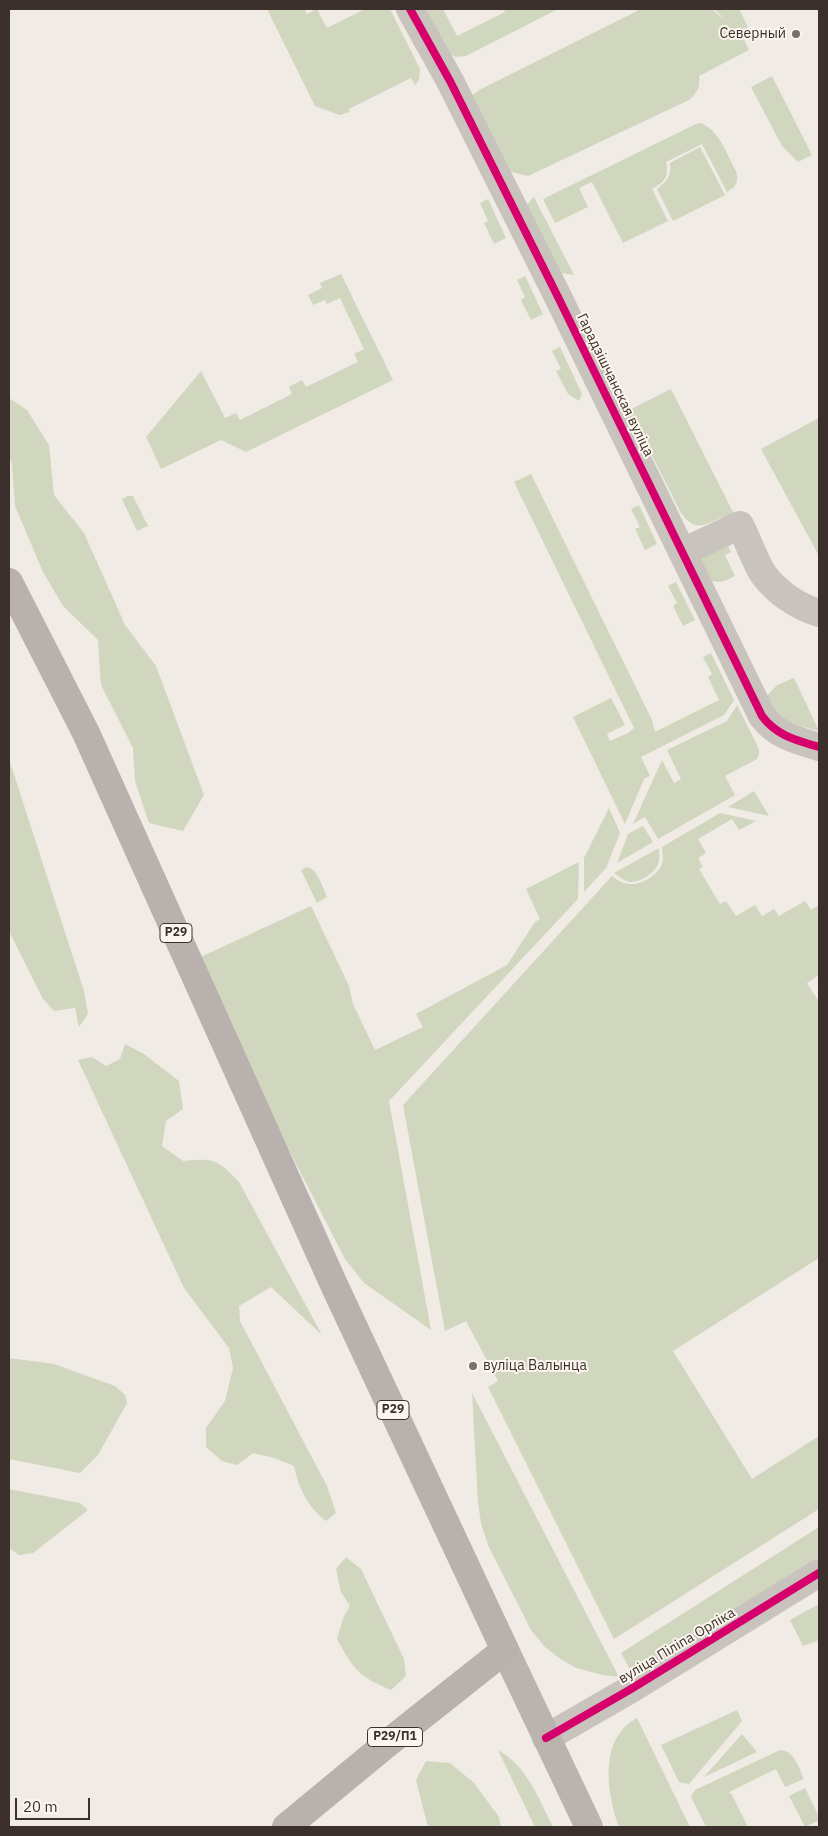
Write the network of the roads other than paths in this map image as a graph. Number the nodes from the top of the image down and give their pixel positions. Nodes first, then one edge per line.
1 (410, 9) edge
2 (683, 552) junction
3 (9, 582) edge
4 (819, 613) edge
5 (819, 747) edge
6 (819, 1573) edge
7 (505, 1650) junction
8 (546, 1738) junction
9 (286, 1827) edge
10 (589, 1827) edge

1 - 2 street, Гарадзішчанская вуліца
2 - 4 street
2 - 5 street, Гарадзішчанская вуліца
3 - 7 main road, Р29
6 - 8 street, вуліца Піліпа Орліка
7 - 8 main road, Р29
7 - 9 main road, Р29/П1
8 - 10 main road, Р29

